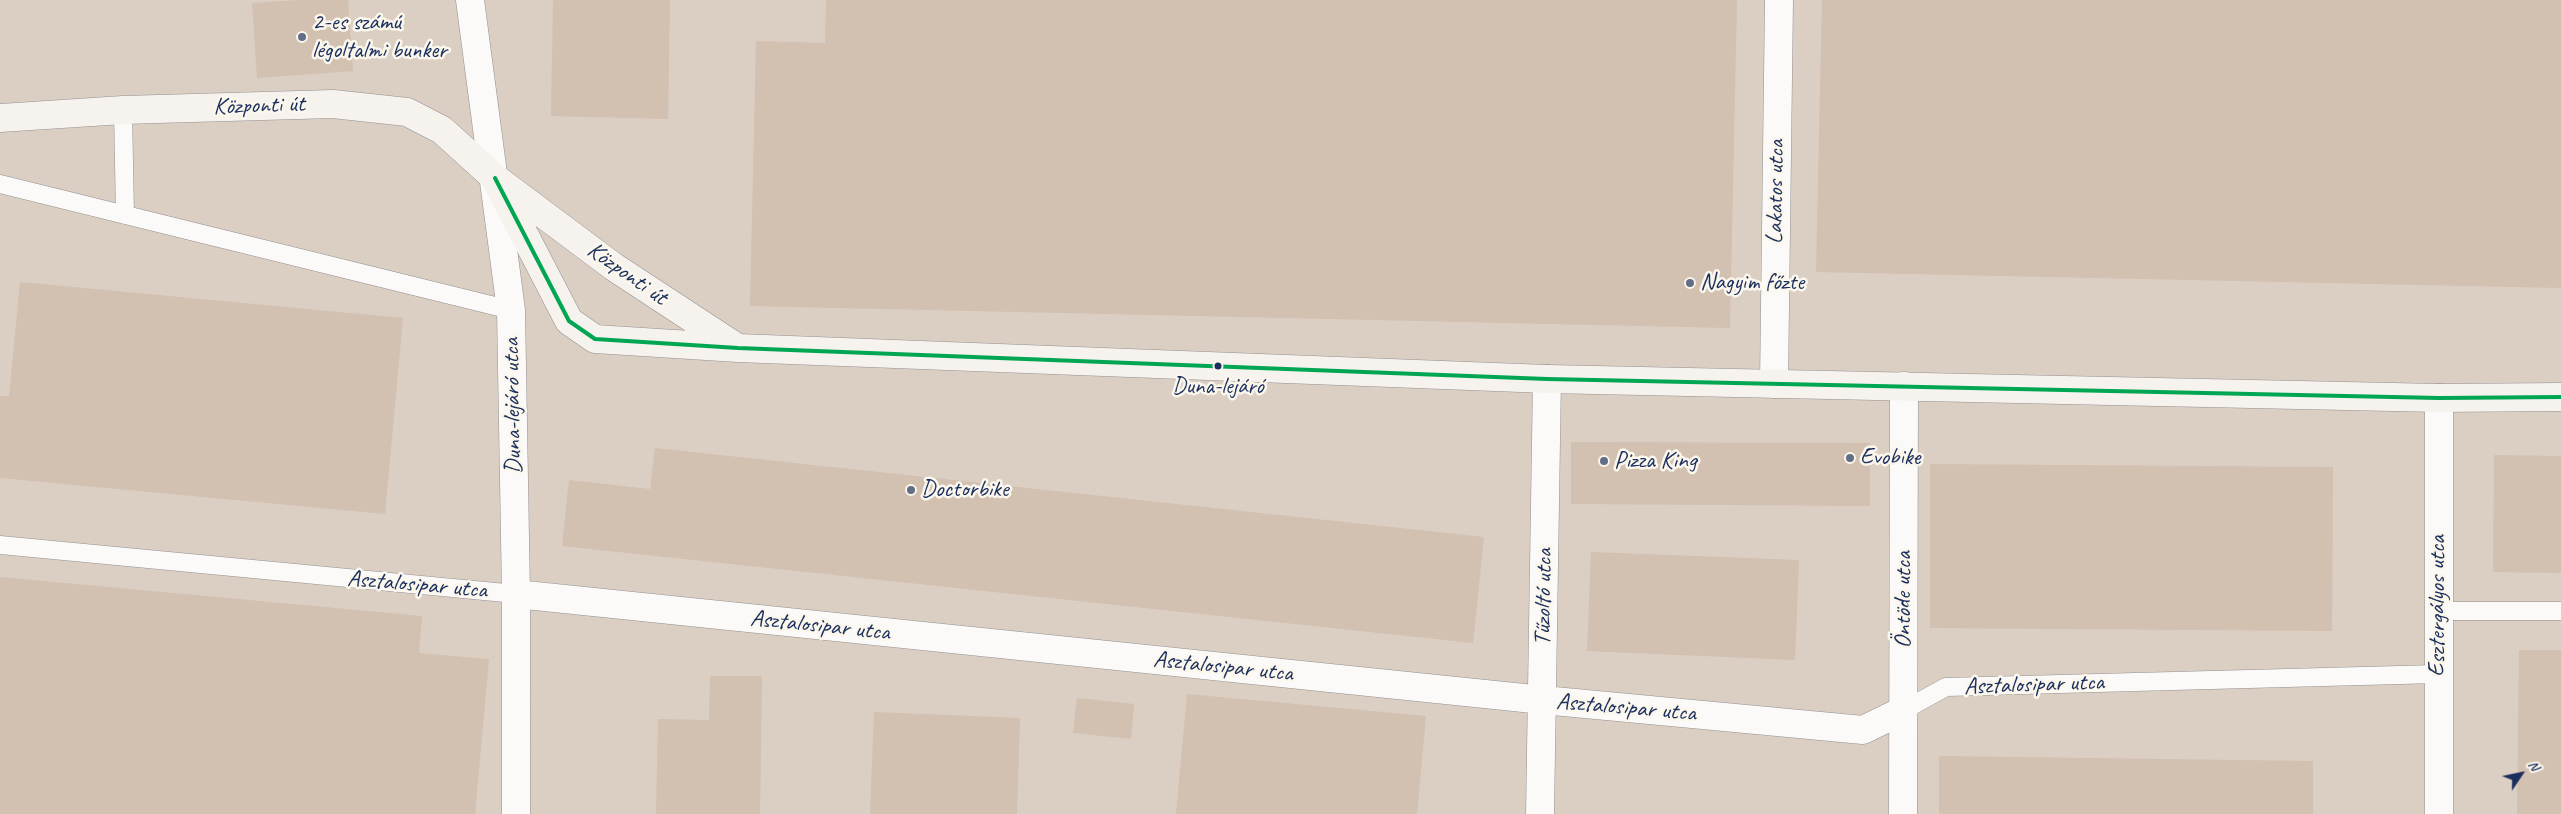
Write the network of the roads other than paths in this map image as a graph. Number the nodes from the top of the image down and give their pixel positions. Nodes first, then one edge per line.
1 (470, 0) edge
2 (1779, 0) edge
3 (122, 110) junction
4 (0, 118) edge
5 (495, 178) junction
6 (0, 184) edge
7 (125, 215) junction
8 (511, 310) junction
9 (738, 348) junction
10 (1547, 379) junction
11 (1774, 384) junction
12 (1904, 386) junction
13 (2561, 397) edge
14 (2439, 398) junction
15 (0, 545) edge
16 (516, 594) junction
17 (2438, 611) junction
18 (2561, 611) edge
19 (2438, 674) junction
20 (1543, 700) junction
21 (1904, 710) junction
22 (516, 814) edge
23 (1540, 814) edge
24 (1903, 814) edge
25 (2439, 814) edge

1 - 5 street, Duna-lejáró utca
2 - 11 street, Lakatos utca
3 - 4 street, Központi út
3 - 5 street, Központi út
3 - 7 lane
5 - 8 street, Duna-lejáró utca
5 - 9 street, Központi út
5 - 9 street, Központi út
6 - 7 lane
7 - 8 lane
8 - 16 street, Duna-lejáró utca
9 - 10 street, Központi út
10 - 11 street, Központi út
10 - 20 street, Tűzoltó utca
11 - 12 street, Központi út
12 - 14 street, Központi út
12 - 21 street, Öntöde utca
13 - 14 street, Központi út
14 - 17 street, Esztergályos utca
15 - 16 lane, Asztalosipar utca
16 - 20 street, Asztalosipar utca
16 - 22 street, Duna-lejáró utca
17 - 18 lane
17 - 19 street, Esztergályos utca
19 - 21 lane, Asztalosipar utca
19 - 25 street, Esztergályos utca
20 - 21 street, Asztalosipar utca
20 - 23 street, Tűzoltó utca
21 - 24 street, Öntöde utca

